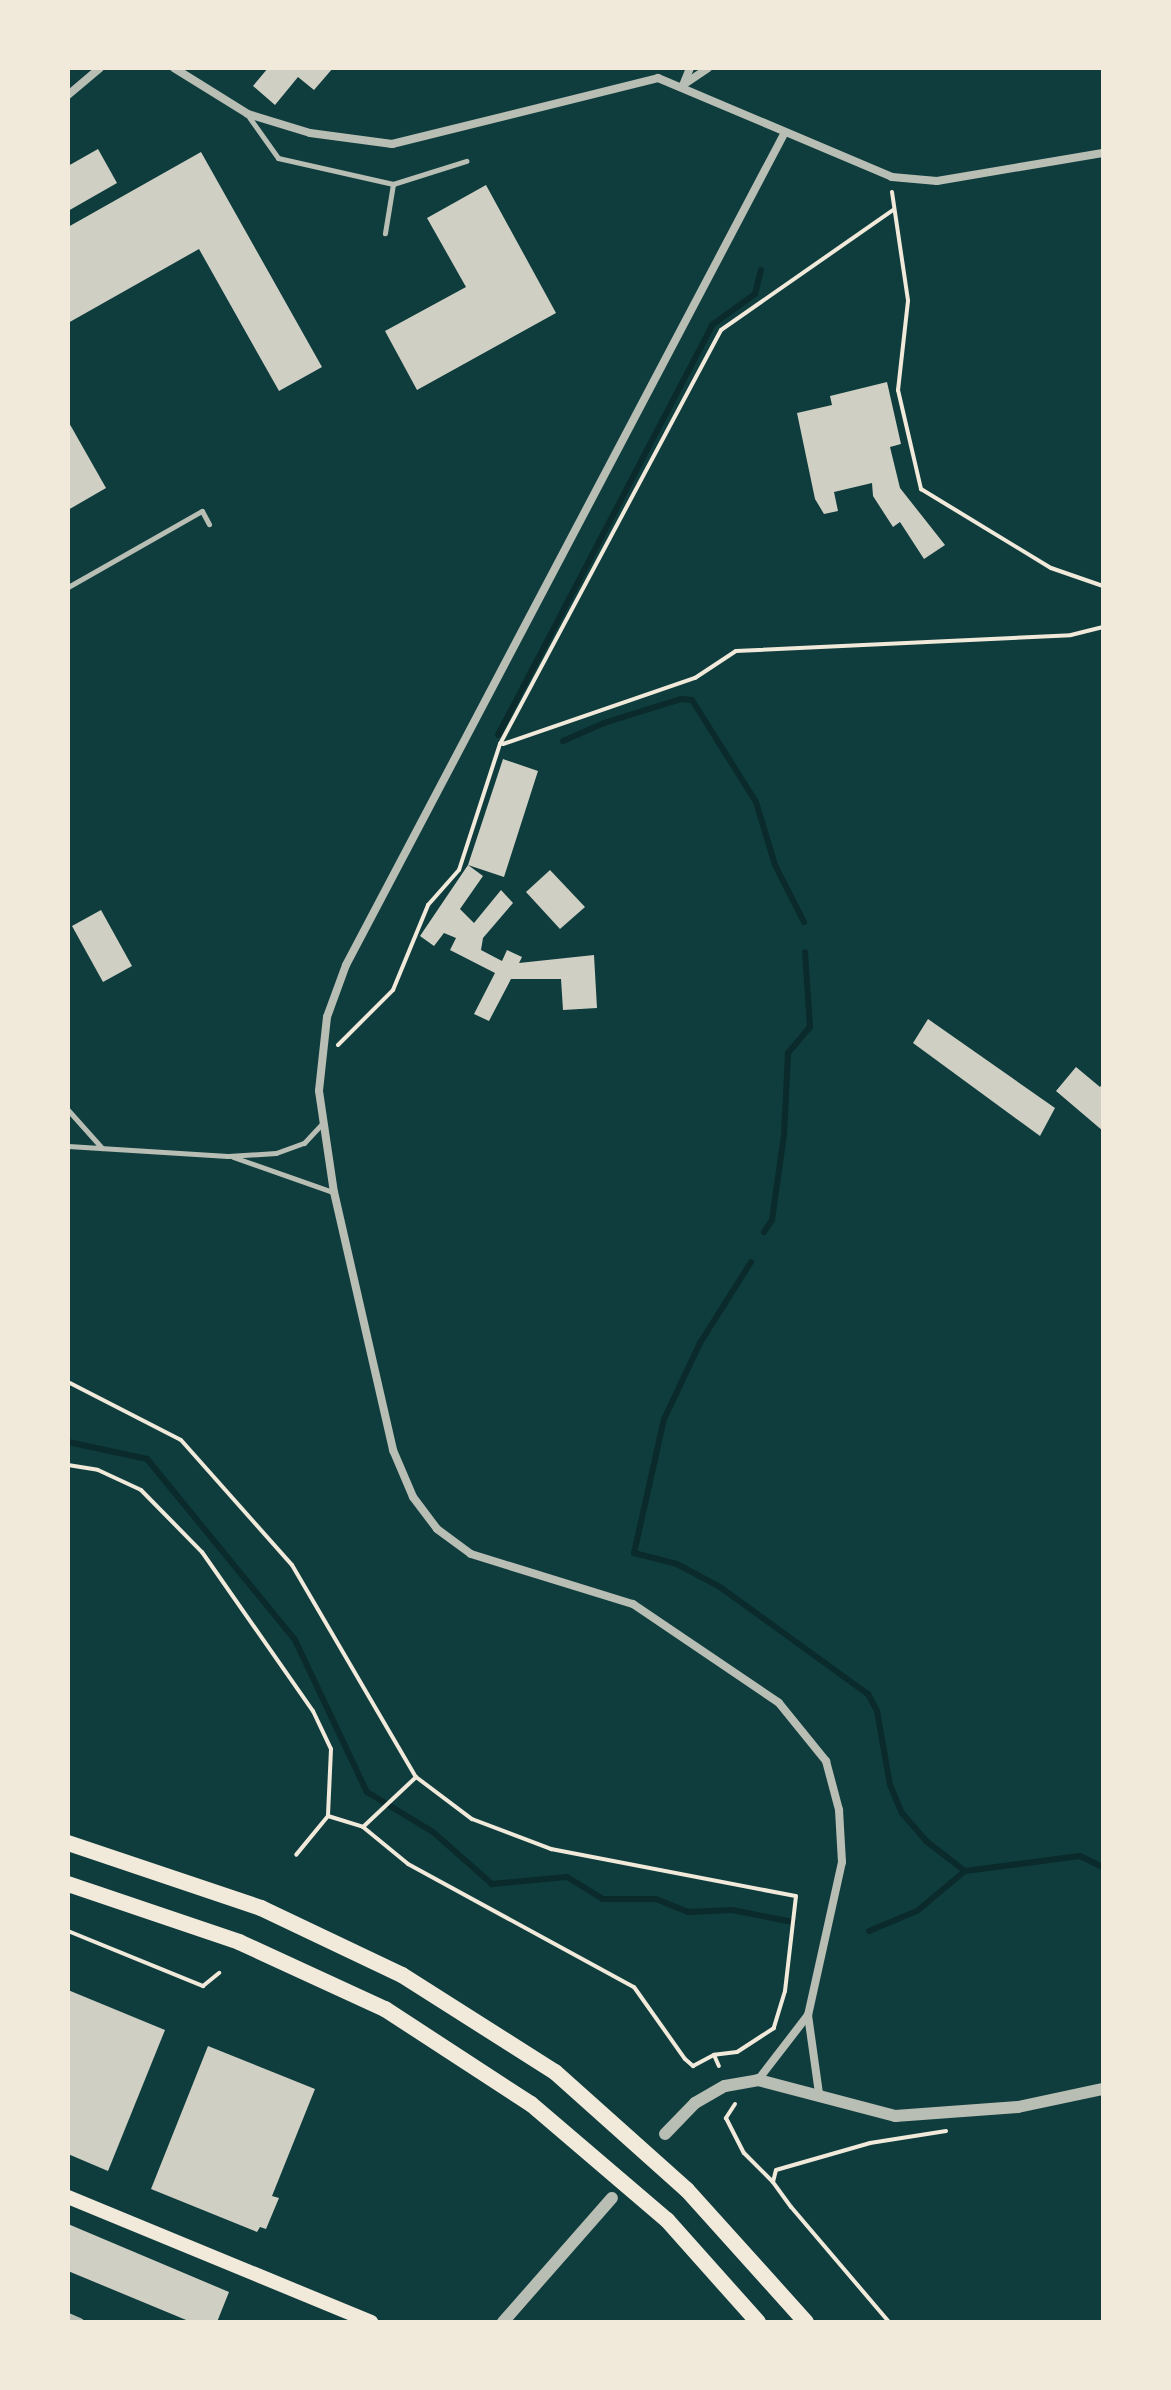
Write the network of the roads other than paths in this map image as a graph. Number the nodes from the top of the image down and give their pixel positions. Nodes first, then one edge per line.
1 (100, 68) edge
2 (174, 68) edge
3 (690, 68) edge
4 (708, 68) edge
5 (683, 85) junction
6 (68, 95) edge
7 (248, 114) junction
8 (784, 134) junction
9 (1103, 153) edge
10 (466, 161) dead end
11 (393, 184) junction
12 (385, 233) dead end
13 (209, 524) dead end
14 (68, 587) edge
15 (68, 1110) edge
16 (322, 1124) junction
17 (68, 1146) edge
18 (104, 1149) junction
19 (228, 1156) junction
20 (334, 1192) junction
21 (68, 1843) edge
22 (68, 1884) edge
23 (808, 2015) junction
24 (758, 2080) junction
25 (1103, 2089) edge
26 (819, 2093) junction
27 (665, 2134) dead end
28 (68, 2197) edge
29 (612, 2198) dead end
30 (68, 2317) edge
31 (80, 2322) edge
32 (371, 2322) edge
33 (503, 2322) edge
34 (758, 2322) edge
35 (806, 2322) edge

1 - 6 street
2 - 7 street
3 - 5 street
4 - 5 street
5 - 7 street
5 - 8 street
7 - 11 lane
8 - 9 street
8 - 16 street
10 - 11 lane
11 - 12 lane
13 - 14 lane
15 - 18 lane
16 - 19 lane
16 - 20 street
17 - 18 lane
18 - 19 lane
19 - 20 lane
20 - 23 street
21 - 35 highway
22 - 34 highway
23 - 24 street
23 - 26 street
24 - 26 street
24 - 27 street
25 - 26 street
28 - 32 main road
29 - 33 street
30 - 31 street

